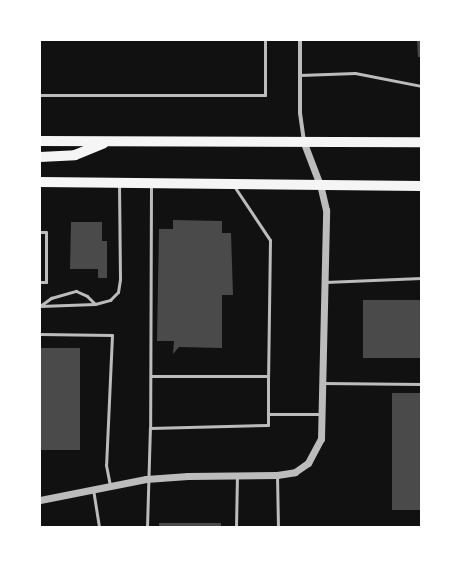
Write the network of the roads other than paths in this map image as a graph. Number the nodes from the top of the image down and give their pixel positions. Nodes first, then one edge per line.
1 (265, 40) edge
2 (300, 40) edge
3 (300, 75) junction
4 (421, 86) edge
5 (40, 95) edge
6 (40, 141) edge
7 (108, 141) junction
8 (421, 142) edge
9 (304, 143) junction
10 (40, 157) edge
11 (40, 182) edge
12 (119, 183) junction
13 (151, 184) junction
14 (233, 184) junction
15 (320, 185) junction
16 (421, 186) edge
17 (40, 232) edge
18 (421, 278) edge
19 (40, 282) edge
20 (325, 282) junction
21 (95, 304) junction
22 (40, 306) edge
23 (40, 334) edge
24 (151, 376) junction
25 (268, 376) junction
26 (323, 383) junction
27 (421, 384) edge
28 (268, 414) junction
29 (322, 414) junction
30 (150, 428) junction
31 (236, 475) junction
32 (277, 475) junction
33 (146, 479) junction
34 (110, 487) junction
35 (93, 489) junction
36 (40, 500) edge
37 (99, 527) edge
38 (147, 527) edge
39 (236, 527) edge
40 (278, 527) edge

1 - 5 lane
2 - 3 street
3 - 4 lane
3 - 9 street
6 - 7 main road
7 - 9 main road
7 - 10 main road
8 - 9 main road
9 - 15 street
11 - 12 main road
12 - 13 main road
12 - 21 lane
13 - 14 main road
13 - 24 lane
14 - 15 main road
14 - 25 lane
15 - 16 main road
15 - 20 street
17 - 19 lane
18 - 20 lane
20 - 26 street
21 - 22 lane
21 - 22 lane
23 - 34 lane
24 - 25 lane
24 - 30 lane
25 - 28 lane
26 - 27 lane
26 - 29 street
28 - 29 lane
28 - 30 lane
29 - 32 street
30 - 33 lane
31 - 32 street
31 - 33 street
31 - 39 lane
32 - 40 lane
33 - 34 street
33 - 38 lane
34 - 35 street
35 - 36 street
35 - 37 lane

